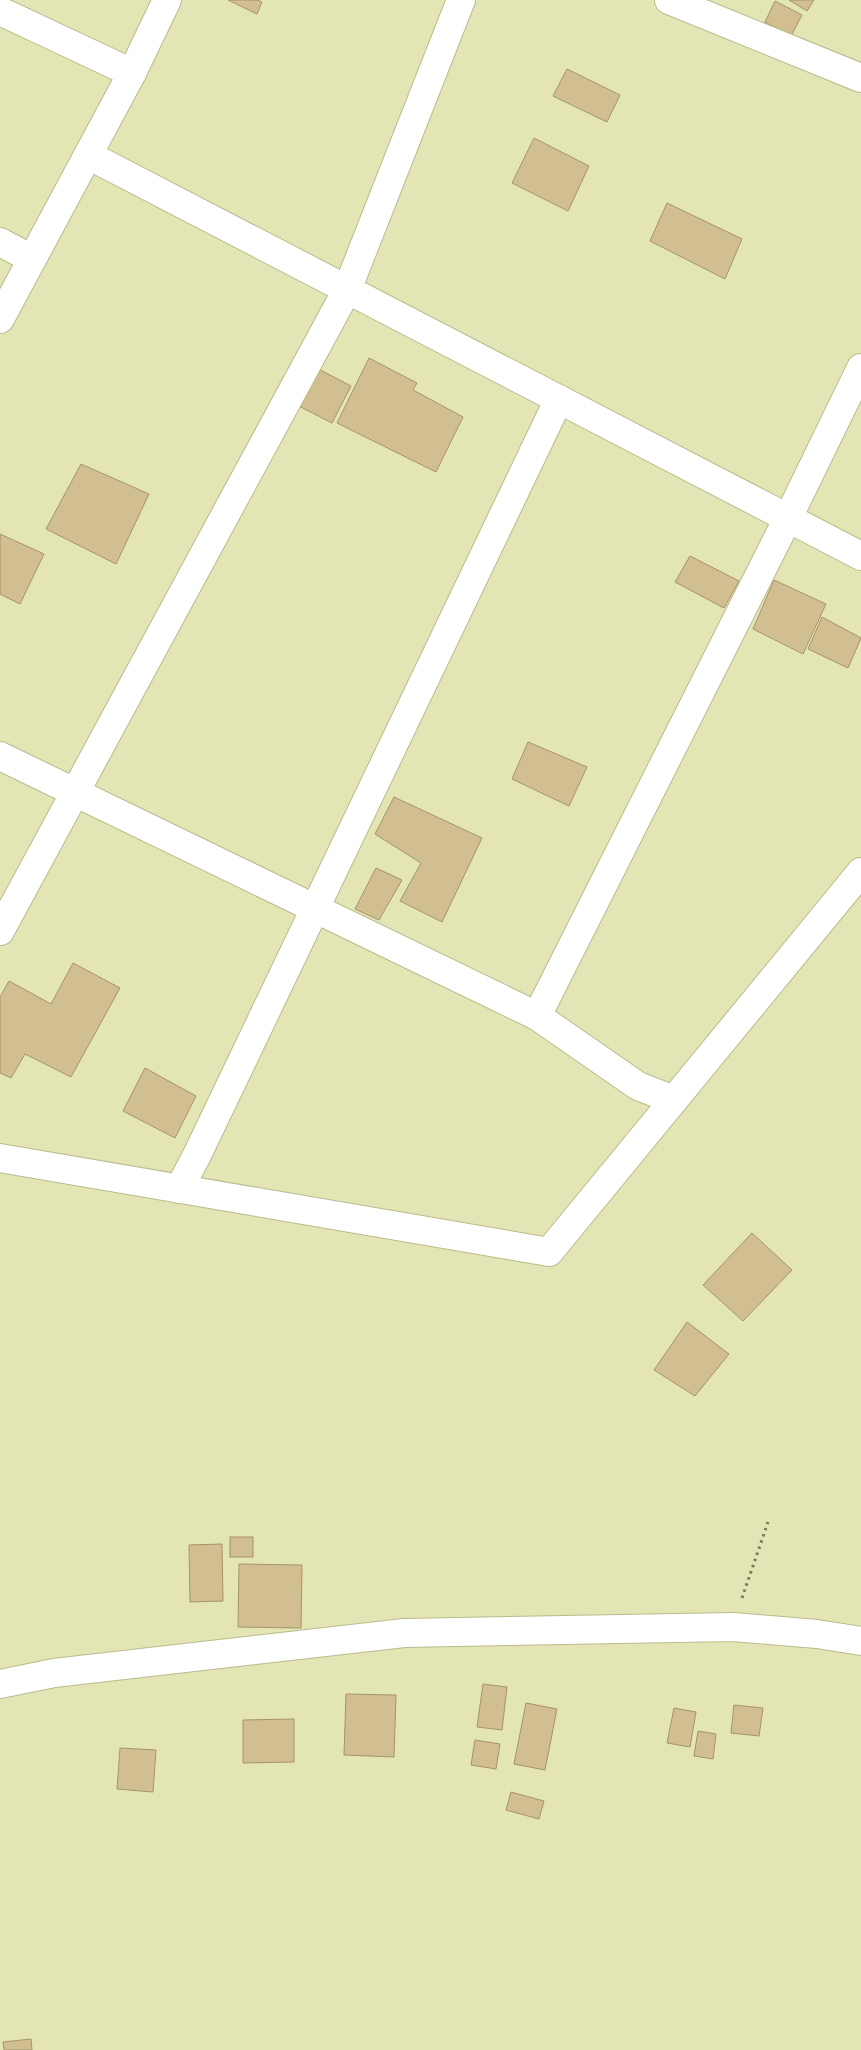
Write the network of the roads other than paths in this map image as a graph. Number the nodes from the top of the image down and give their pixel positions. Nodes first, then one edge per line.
1 (166, 0) edge
2 (461, 0) edge
3 (669, 0) edge
4 (0, 11) edge
5 (132, 73) junction
6 (861, 78) edge
7 (88, 155) junction
8 (0, 242) edge
9 (32, 259) junction
10 (347, 290) junction
11 (0, 319) edge
12 (861, 368) edge
13 (559, 399) junction
14 (788, 518) junction
15 (861, 556) edge
16 (0, 756) edge
17 (76, 792) junction
18 (861, 872) edge
19 (316, 909) junction
20 (0, 931) edge
21 (537, 1016) junction
22 (674, 1100) junction
23 (0, 1158) edge
24 (179, 1189) junction
25 (861, 1641) edge
26 (0, 1684) edge

1 - 5 street
2 - 10 street
3 - 6 street
4 - 5 street
5 - 7 street
7 - 9 street
7 - 10 street
8 - 9 street
9 - 11 street
10 - 13 street
10 - 17 street
12 - 14 street
13 - 14 street
13 - 19 street
14 - 15 street
14 - 21 street
16 - 17 street
17 - 19 street
17 - 20 street
18 - 22 street
19 - 21 street
19 - 24 street
21 - 22 street
22 - 24 street
23 - 24 street
25 - 26 street

